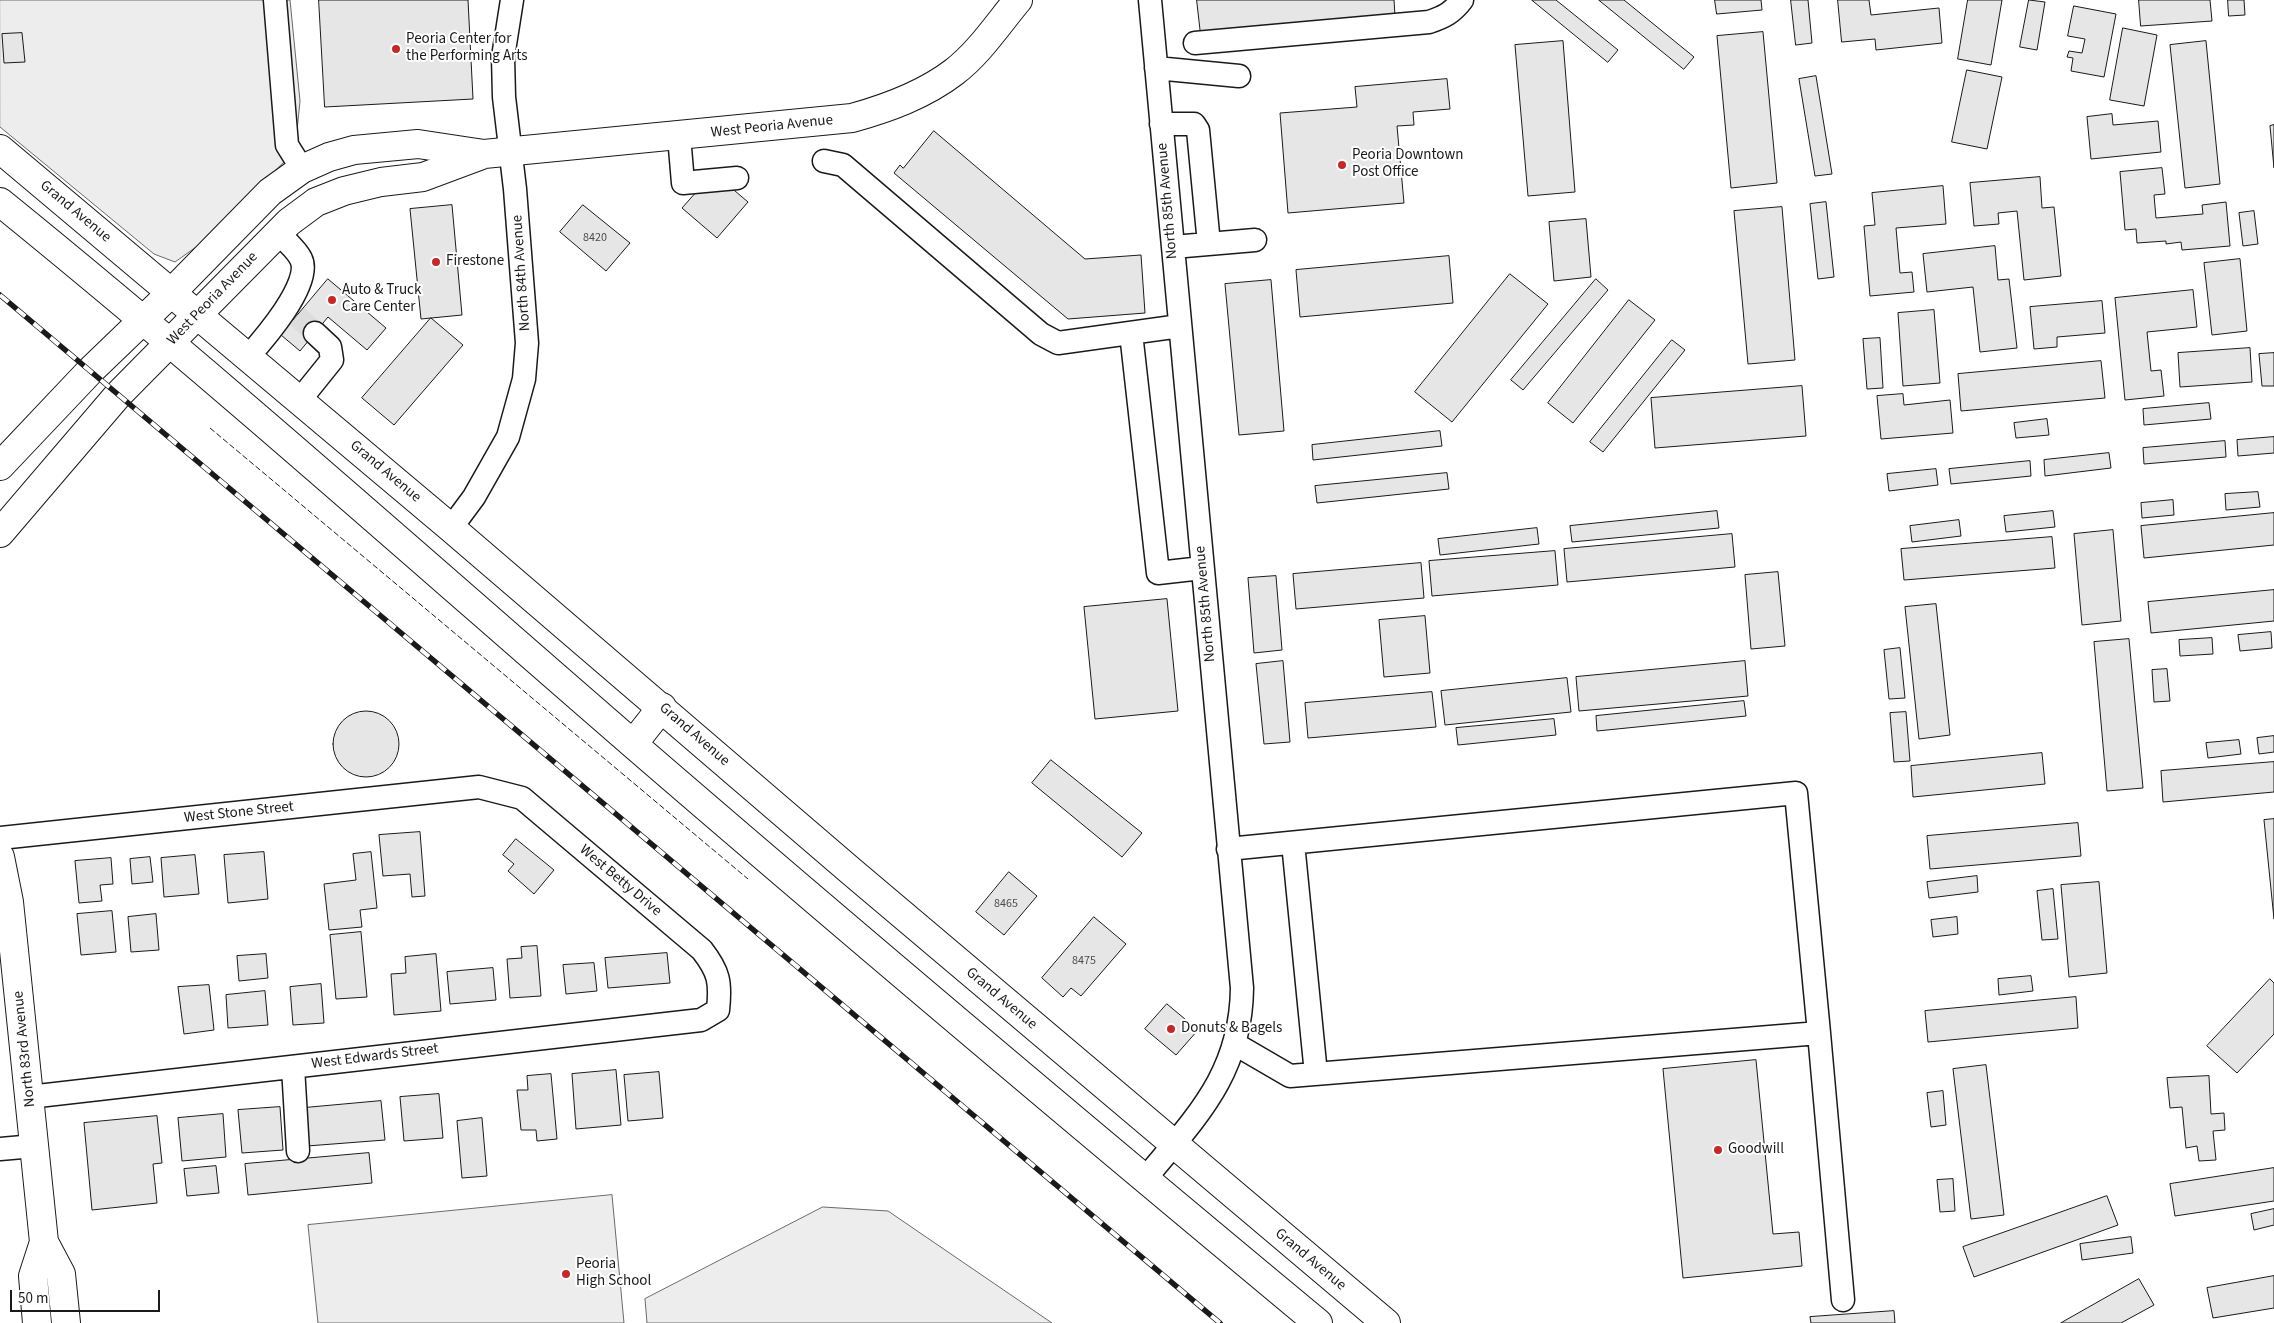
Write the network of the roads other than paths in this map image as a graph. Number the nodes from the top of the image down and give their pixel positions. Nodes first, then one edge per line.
1 (275, 0) edge
2 (512, 0) edge
3 (1018, 0) edge
4 (1150, 0) edge
5 (1462, 0) edge
6 (1195, 42) dead end
7 (1156, 68) junction
8 (1239, 76) dead end
9 (1161, 124) junction
10 (679, 136) junction
11 (0, 149) edge
12 (510, 152) junction
13 (484, 154) junction
14 (824, 161) dead end
15 (302, 169) junction
16 (736, 178) dead end
17 (0, 202) edge
18 (278, 233) junction
19 (1255, 240) dead end
20 (1209, 244) junction
21 (1173, 247) junction
22 (170, 294) junction
23 (198, 315) junction
24 (144, 319) junction
25 (1180, 326) junction
26 (315, 333) tunnel mouth
27 (1131, 333) junction
28 (171, 343) junction
29 (248, 357) junction
30 (300, 401) junction
31 (0, 466) edge
32 (451, 528) junction
33 (0, 533) edge
34 (1202, 568) junction
35 (662, 707) junction
36 (633, 744) junction
37 (479, 787) joint
38 (0, 838) edge
39 (1293, 843) junction
40 (1228, 849) junction
41 (0, 857) edge
42 (718, 1010) joint
43 (1819, 1033) junction
44 (1235, 1044) junction
45 (293, 1067) junction
46 (1316, 1074) junction
47 (29, 1097) junction
48 (1173, 1144) junction
49 (34, 1146) junction
50 (0, 1149) edge
51 (298, 1151) dead end
52 (1145, 1179) junction
53 (44, 1242) junction
54 (1843, 1300) dead end
55 (37, 1323) edge
56 (66, 1323) edge
57 (1318, 1323) edge
58 (1386, 1323) edge

1 - 15 street
2 - 12 street, North 84th Avenue
3 - 10 main road, West Peoria Avenue
4 - 7 street, North 85th Avenue
5 - 6 street
7 - 8 street
7 - 9 street, North 85th Avenue
9 - 20 street
9 - 21 street, North 85th Avenue
10 - 12 main road, West Peoria Avenue
10 - 16 street
11 - 22 main road, Grand Avenue
12 - 13 main road, West Peoria Avenue
12 - 32 street, North 84th Avenue
13 - 15 main road, West Peoria Avenue
13 - 18 main road, West Peoria Avenue
14 - 27 street
15 - 22 main road, West Peoria Avenue
17 - 24 main road
18 - 23 main road, West Peoria Avenue
18 - 29 street
19 - 20 street
20 - 21 street
21 - 25 street, North 85th Avenue
22 - 23 main road, Grand Avenue
22 - 24 main road, West Peoria Avenue
23 - 28 main road, West Peoria Avenue
23 - 29 main road, Grand Avenue
24 - 28 main road
24 - 31 main road, West Peoria Avenue
25 - 27 street
25 - 34 street, North 85th Avenue
26 - 30 street
27 - 34 street
28 - 33 main road, West Peoria Avenue
28 - 36 main road
29 - 30 main road, Grand Avenue
30 - 32 main road, Grand Avenue
32 - 35 main road, Grand Avenue
34 - 40 street, North 85th Avenue
35 - 36 main road
35 - 48 main road, Grand Avenue
36 - 52 main road
37 - 38 street, West Stone Street
37 - 42 street, West Betty Drive
39 - 40 street
39 - 43 street
39 - 46 street
40 - 44 street, North 85th Avenue
41 - 47 main road, North 83rd Avenue
42 - 45 street, West Edwards Street
43 - 46 street
43 - 54 street
44 - 46 street
44 - 48 street, North 85th Avenue
45 - 47 street, West Edwards Street
45 - 51 street
47 - 49 main road, North 83rd Avenue
48 - 52 street, North 85th Avenue
48 - 58 main road, Grand Avenue
49 - 50 street
49 - 53 main road, North 83rd Avenue
52 - 57 main road
53 - 55 main road, North 83rd Avenue
53 - 56 main road, North 83rd Avenue

